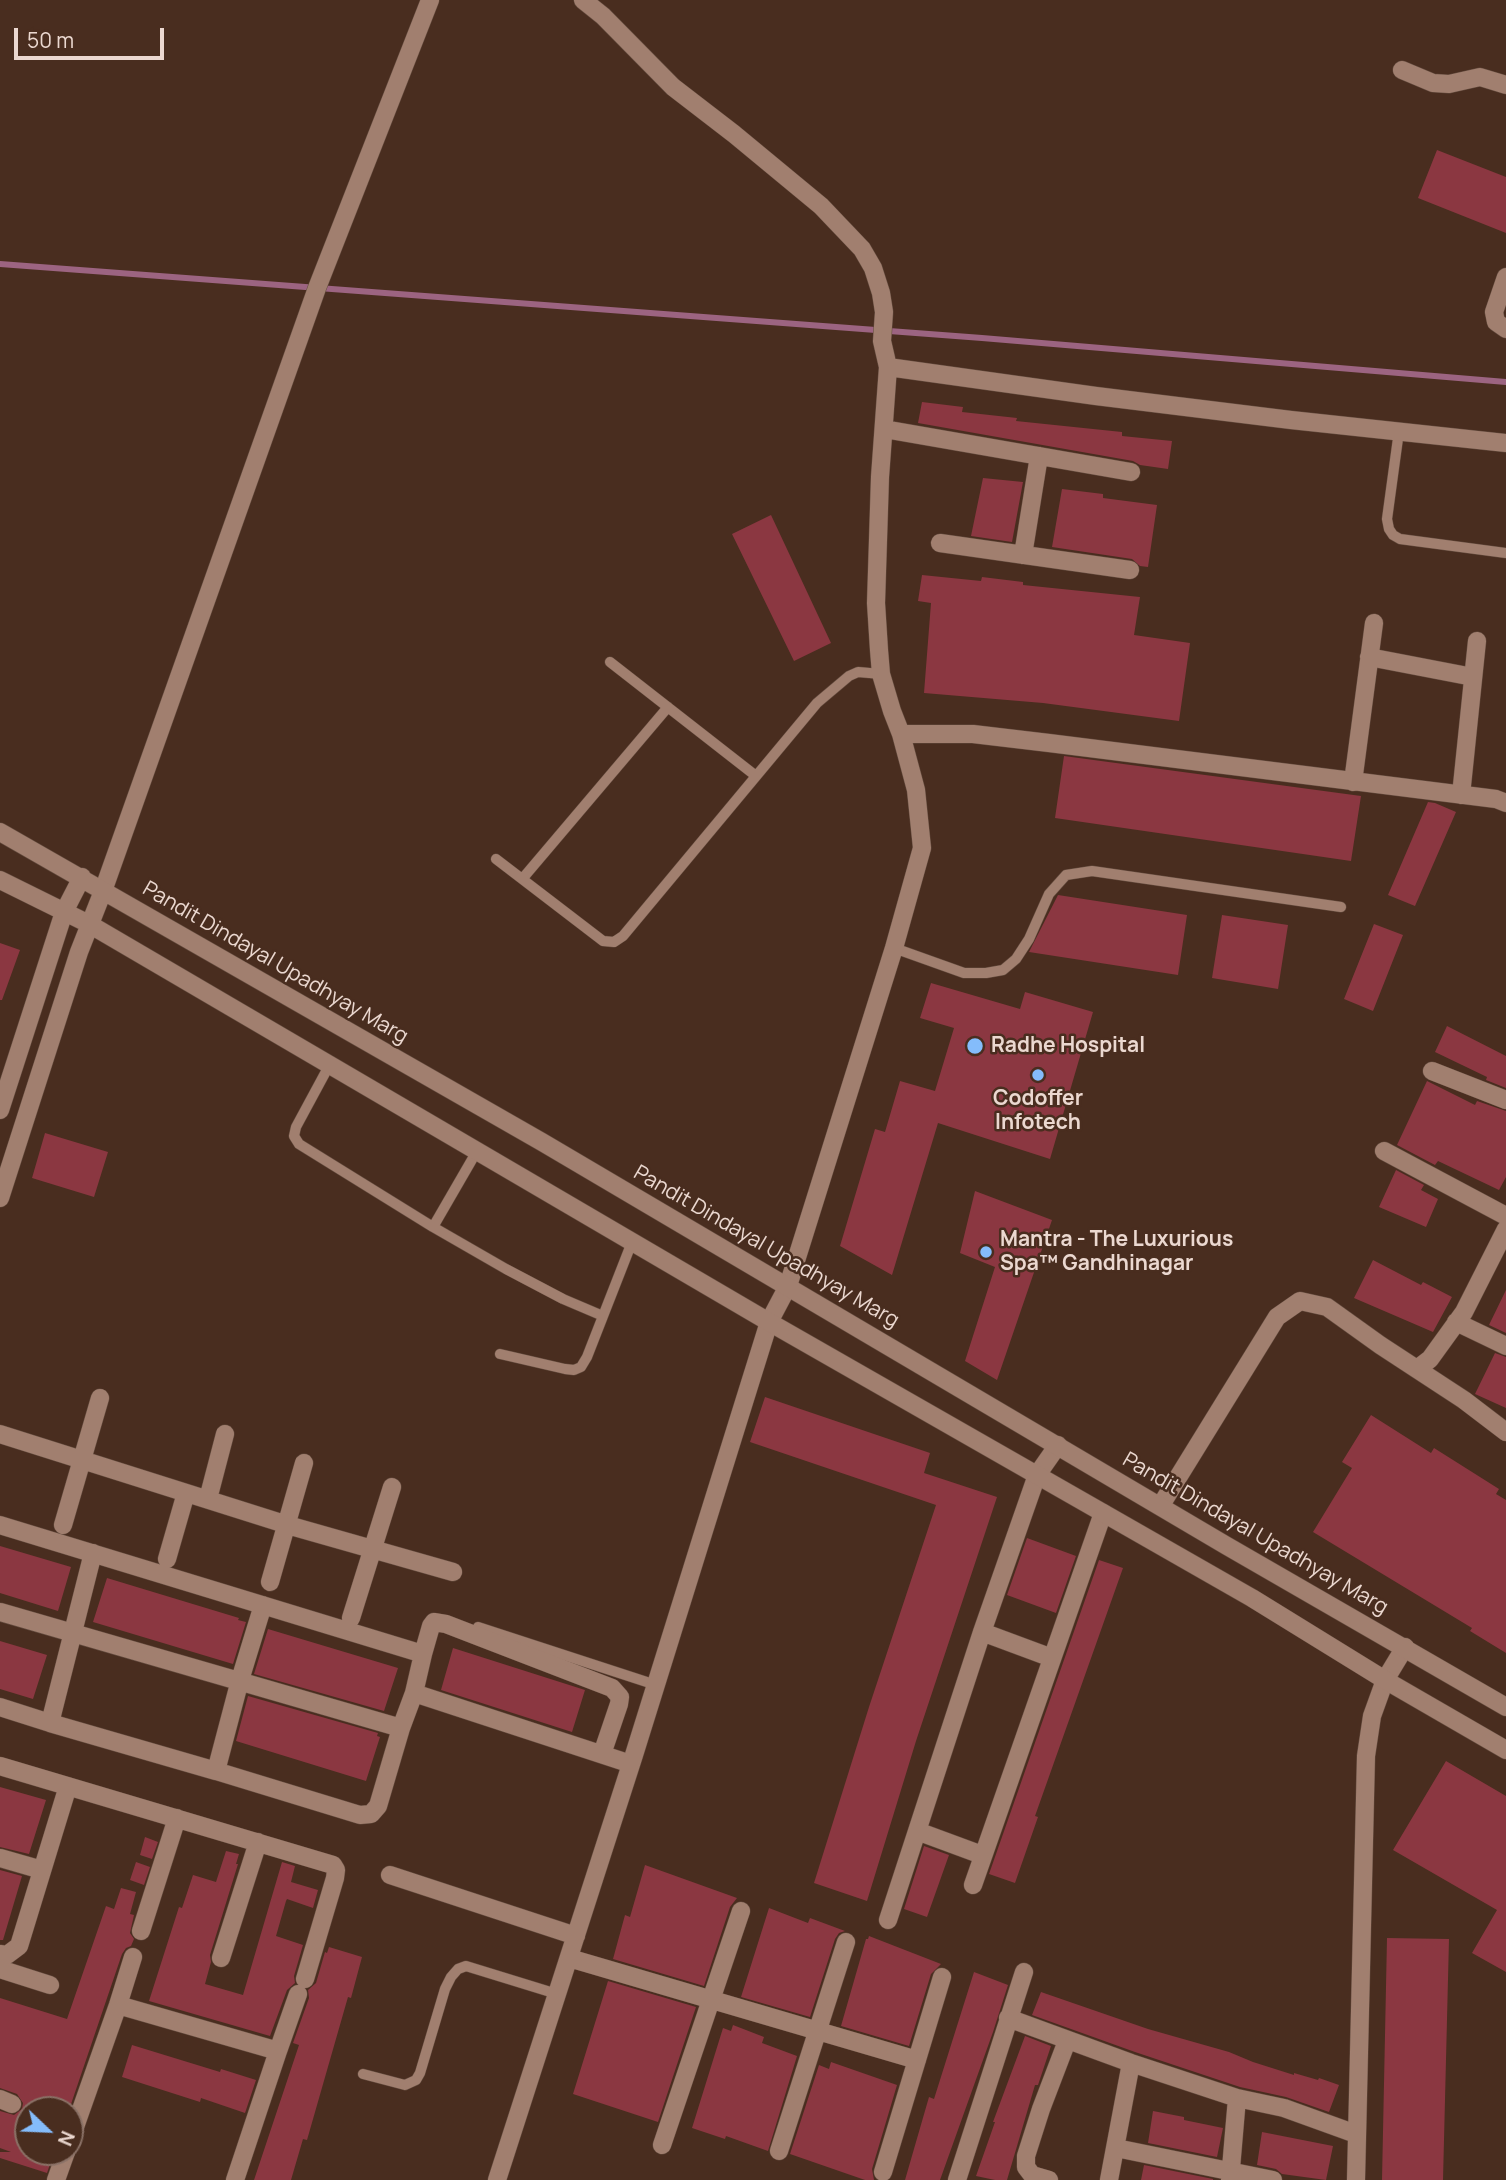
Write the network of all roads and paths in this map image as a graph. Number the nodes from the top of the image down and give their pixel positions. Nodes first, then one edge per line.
1 (430, 0) edge
2 (583, 0) edge
3 (1402, 70) dead end
4 (1506, 85) edge
5 (1506, 277) edge
6 (1506, 330) edge
7 (888, 367) junction
8 (884, 429) junction
9 (1399, 431) junction
10 (1506, 443) edge
11 (1039, 456) junction
12 (1131, 472) dead end
13 (940, 543) dead end
14 (1506, 553) edge
15 (1023, 555) junction
16 (1130, 570) dead end
17 (1374, 623) dead end
18 (1477, 641) dead end
19 (1369, 657) junction
20 (610, 662) dead end
21 (881, 674) junction
22 (1473, 677) junction
23 (668, 707) junction
24 (901, 734) junction
25 (757, 776) junction
26 (1353, 782) junction
27 (1461, 795) junction
28 (1506, 803) edge
29 (0, 832) edge
30 (496, 859) dead end
31 (82, 877) junction
32 (523, 878) junction
33 (0, 880) edge
34 (103, 891) junction
35 (1341, 907) dead end
36 (64, 912) junction
37 (89, 923) junction
38 (894, 948) junction
39 (330, 1064) junction
40 (1432, 1071) dead end
41 (1506, 1100) edge
42 (0, 1108) edge
43 (477, 1151) junction
44 (1384, 1151) dead end
45 (0, 1198) edge
46 (1506, 1216) edge
47 (433, 1227) junction
48 (1506, 1229) edge
49 (632, 1241) junction
50 (788, 1286) junction
51 (603, 1316) junction
52 (769, 1322) junction
53 (1456, 1322) junction
54 (1506, 1346) edge
55 (500, 1354) dead end
56 (1417, 1369) junction
57 (100, 1398) dead end
58 (1506, 1432) edge
59 (0, 1434) edge
60 (225, 1434) dead end
61 (1058, 1445) junction
62 (82, 1460) junction
63 (304, 1463) dead end
64 (1037, 1475) junction
65 (392, 1487) dead end
66 (186, 1493) junction
67 (208, 1499) junction
68 (1161, 1506) junction
69 (1102, 1513) junction
70 (286, 1524) junction
71 (0, 1525) edge
72 (63, 1525) dead end
73 (373, 1549) junction
74 (93, 1553) junction
75 (167, 1559) dead end
76 (453, 1572) dead end
77 (270, 1582) dead end
78 (263, 1605) junction
79 (0, 1612) edge
80 (351, 1618) dead end
81 (478, 1627) dead end
82 (982, 1632) junction
83 (74, 1633) junction
84 (1405, 1647) junction
85 (423, 1654) junction
86 (1052, 1658) junction
87 (240, 1680) junction
88 (1385, 1680) junction
89 (656, 1685) junction
90 (414, 1692) junction
91 (0, 1707) edge
92 (1506, 1707) edge
93 (50, 1723) junction
94 (401, 1728) junction
95 (1506, 1749) edge
96 (602, 1754) junction
97 (631, 1765) junction
98 (0, 1766) edge
99 (216, 1771) junction
100 (68, 1786) junction
101 (177, 1818) junction
102 (917, 1831) junction
103 (258, 1842) junction
104 (982, 1855) junction
105 (0, 1858) edge
106 (42, 1870) junction
107 (390, 1875) dead end
108 (972, 1885) dead end
109 (741, 1911) dead end
110 (888, 1920) dead end
111 (141, 1931) dead end
112 (576, 1936) junction
113 (846, 1942) dead end
114 (0, 1954) edge
115 (133, 1957) dead end
116 (221, 1958) dead end
117 (569, 1958) junction
118 (0, 1969) edge
119 (1024, 1972) dead end
120 (942, 1976) dead end
121 (50, 1985) dead end
122 (557, 1994) junction
123 (711, 2000) junction
124 (118, 2006) junction
125 (1008, 2018) junction
126 (816, 2030) junction
127 (1068, 2041) junction
128 (278, 2051) junction
129 (917, 2060) junction
130 (1131, 2063) junction
131 (363, 2074) dead end
132 (1237, 2098) junction
133 (84, 2102) edge
134 (1356, 2134) junction
135 (662, 2145) dead end
136 (1116, 2148) junction
137 (779, 2151) dead end
138 (883, 2172) dead end
139 (1230, 2176) edge
140 (235, 2180) edge
141 (497, 2180) edge
142 (957, 2180) edge
143 (1049, 2180) edge
144 (1108, 2180) edge
145 (1273, 2180) edge
146 (1356, 2180) edge

1 - 34 street
2 - 7 street
3 - 4 street
5 - 6 street
7 - 8 street
7 - 9 street
8 - 11 street
8 - 21 street
9 - 10 street
9 - 14 lane
11 - 12 street
11 - 15 street
13 - 15 street
15 - 16 street
17 - 19 street
18 - 22 street
19 - 22 street
19 - 26 street
20 - 23 lane
21 - 24 street
21 - 25 lane
22 - 27 street
23 - 25 lane
23 - 32 lane
24 - 26 street
24 - 38 street
25 - 32 lane
26 - 27 street
27 - 28 street
29 - 31 street, Pandit Dindayal Upadhyay Marg
30 - 32 lane
31 - 34 street, Pandit Dindayal Upadhyay Marg
31 - 36 street
33 - 36 street
34 - 37 street
34 - 50 street, Pandit Dindayal Upadhyay Marg
35 - 38 lane
36 - 37 street
36 - 42 street
37 - 39 street
37 - 45 street
38 - 50 street
39 - 43 street
39 - 47 lane
40 - 41 street
43 - 47 lane
43 - 49 street
44 - 46 street
47 - 51 lane
48 - 53 street
49 - 51 lane
49 - 52 street
50 - 52 street
50 - 61 street, Pandit Dindayal Upadhyay Marg
51 - 55 lane
52 - 64 street
52 - 89 street
53 - 54 street
53 - 56 street
56 - 58 street
56 - 68 street
57 - 62 street
59 - 62 street
60 - 67 street
61 - 64 street
61 - 68 street, Pandit Dindayal Upadhyay Marg
62 - 66 street
62 - 72 street
63 - 70 street
64 - 69 street
64 - 82 street
65 - 73 street
66 - 67 street
66 - 75 street
67 - 70 street
68 - 84 street, Pandit Dindayal Upadhyay Marg
69 - 86 street
69 - 88 street
70 - 73 street
70 - 77 street
71 - 74 street
73 - 76 street
73 - 80 street
74 - 78 street
74 - 83 street
78 - 85 street
78 - 87 street
79 - 83 street
81 - 89 lane
82 - 86 street
82 - 102 street
83 - 87 street
83 - 93 street
84 - 88 street
84 - 92 street, Pandit Dindayal Upadhyay Marg
85 - 90 street
85 - 96 street
86 - 104 street
87 - 94 street
87 - 99 street
88 - 95 street
88 - 134 street
89 - 97 street
90 - 94 street
90 - 96 street
91 - 93 street
93 - 99 street
94 - 99 street
96 - 97 street
97 - 112 street
98 - 100 street
100 - 101 street
100 - 106 street
101 - 103 street
101 - 111 street
102 - 104 street
102 - 110 street
103 - 116 street
103 - 128 street
104 - 108 street
105 - 106 street
106 - 114 street
107 - 112 street
109 - 123 street
112 - 117 street
113 - 126 street
115 - 124 street
117 - 122 street
117 - 123 street
118 - 121 street
119 - 125 street
120 - 129 street
122 - 131 lane
122 - 141 street
123 - 126 street
123 - 135 street
124 - 128 street
124 - 133 street
125 - 127 street
125 - 142 street
126 - 129 street
126 - 137 street
127 - 130 street
127 - 143 street
128 - 140 street
129 - 138 street
130 - 132 street
130 - 136 street
132 - 134 street
132 - 139 street
134 - 146 street
136 - 139 street
136 - 144 street
139 - 145 street

